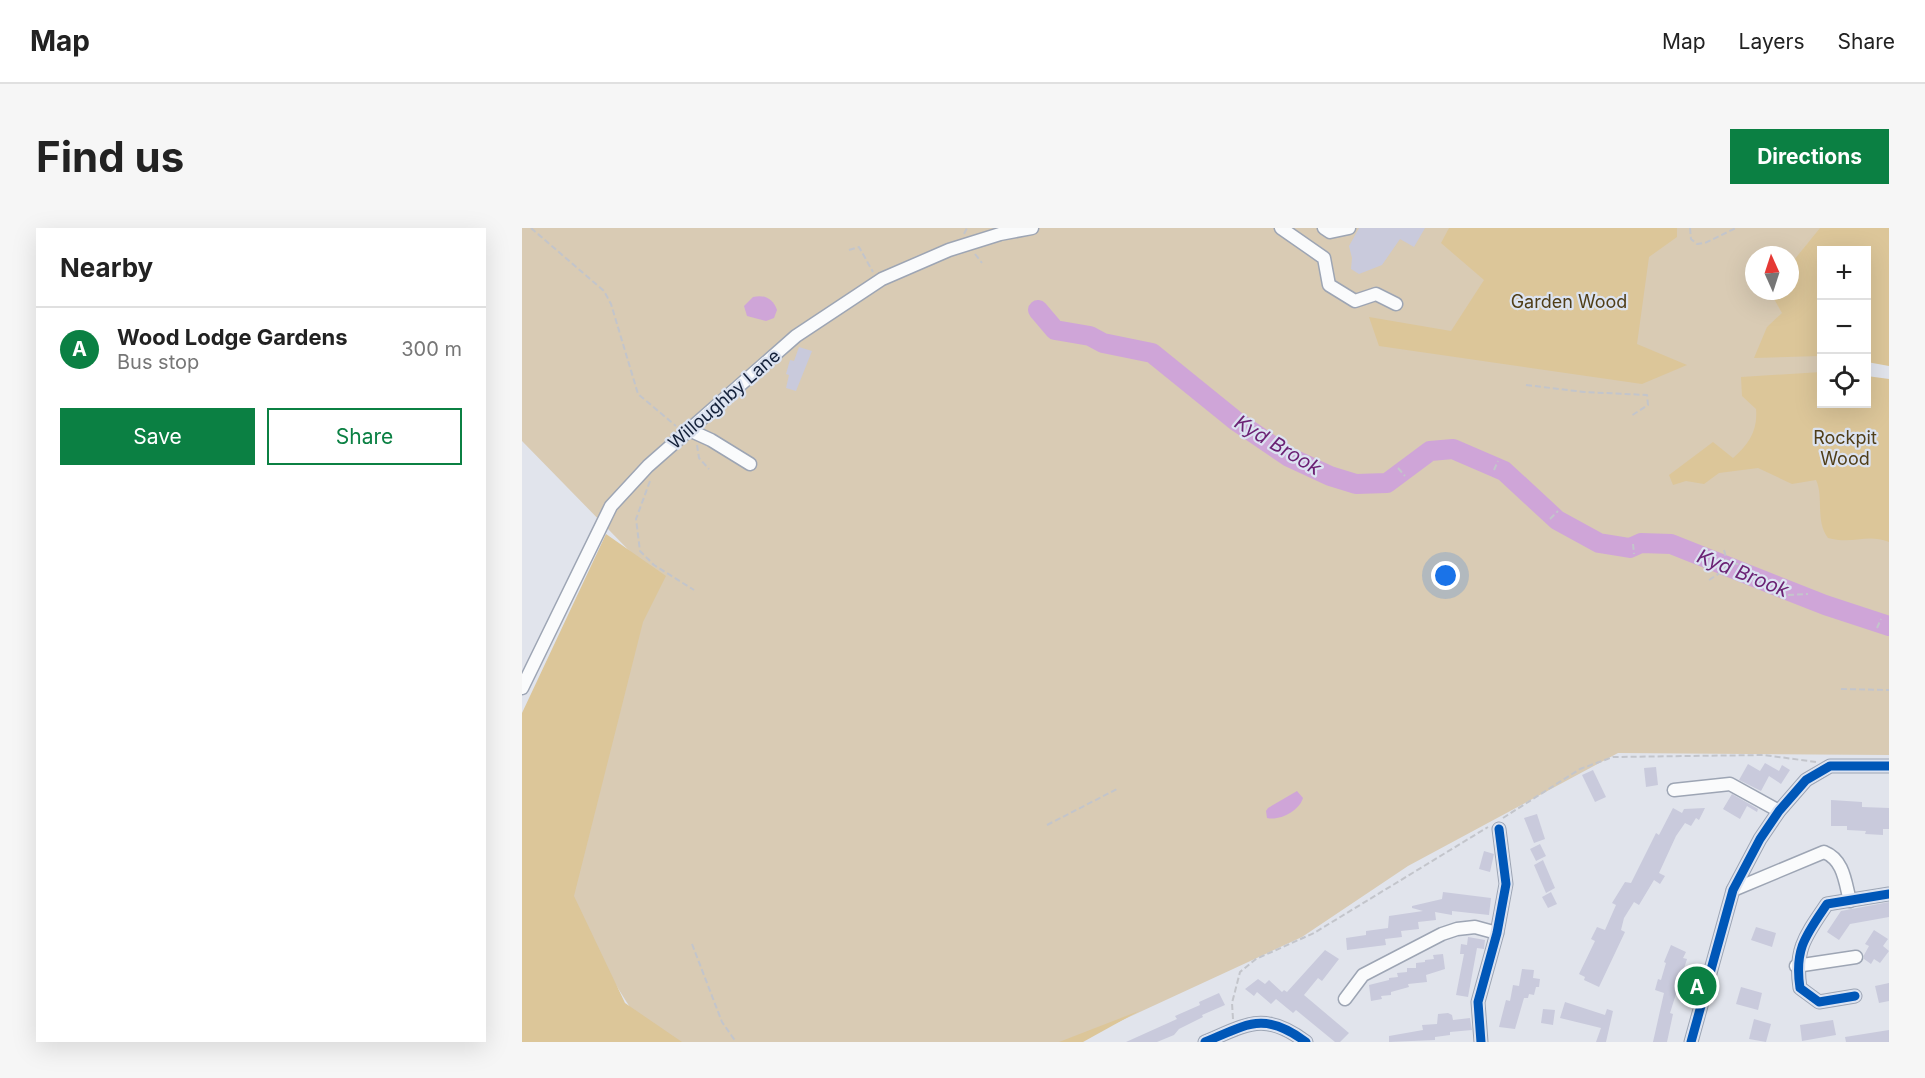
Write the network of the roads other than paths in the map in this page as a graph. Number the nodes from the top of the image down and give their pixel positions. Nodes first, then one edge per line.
1 (1032, 228) edge
2 (1281, 228) edge
3 (1323, 228) edge
4 (1349, 228) edge
5 (1396, 304) dead end
6 (690, 432) junction
7 (750, 464) dead end
8 (522, 688) edge
9 (1889, 766) edge
10 (1674, 790) dead end
11 (1779, 811) junction
12 (1499, 829) dead end
13 (1732, 890) junction
14 (1889, 894) edge
15 (1850, 901) junction
16 (1497, 933) junction
17 (1856, 957) dead end
18 (1796, 966) junction
19 (1855, 996) dead end
20 (1345, 999) dead end
21 (1205, 1042) edge
22 (1306, 1042) edge
23 (1481, 1042) edge
24 (1691, 1042) edge

1 - 6 street, Willoughby Lane
2 - 5 street
3 - 4 street
6 - 7 street
6 - 8 street, Willoughby Lane
9 - 11 street
10 - 11 street
11 - 13 street
12 - 16 street
13 - 15 street
13 - 24 street
14 - 15 street
15 - 18 street
16 - 20 street
16 - 23 street
17 - 18 street
18 - 19 street
21 - 22 street

